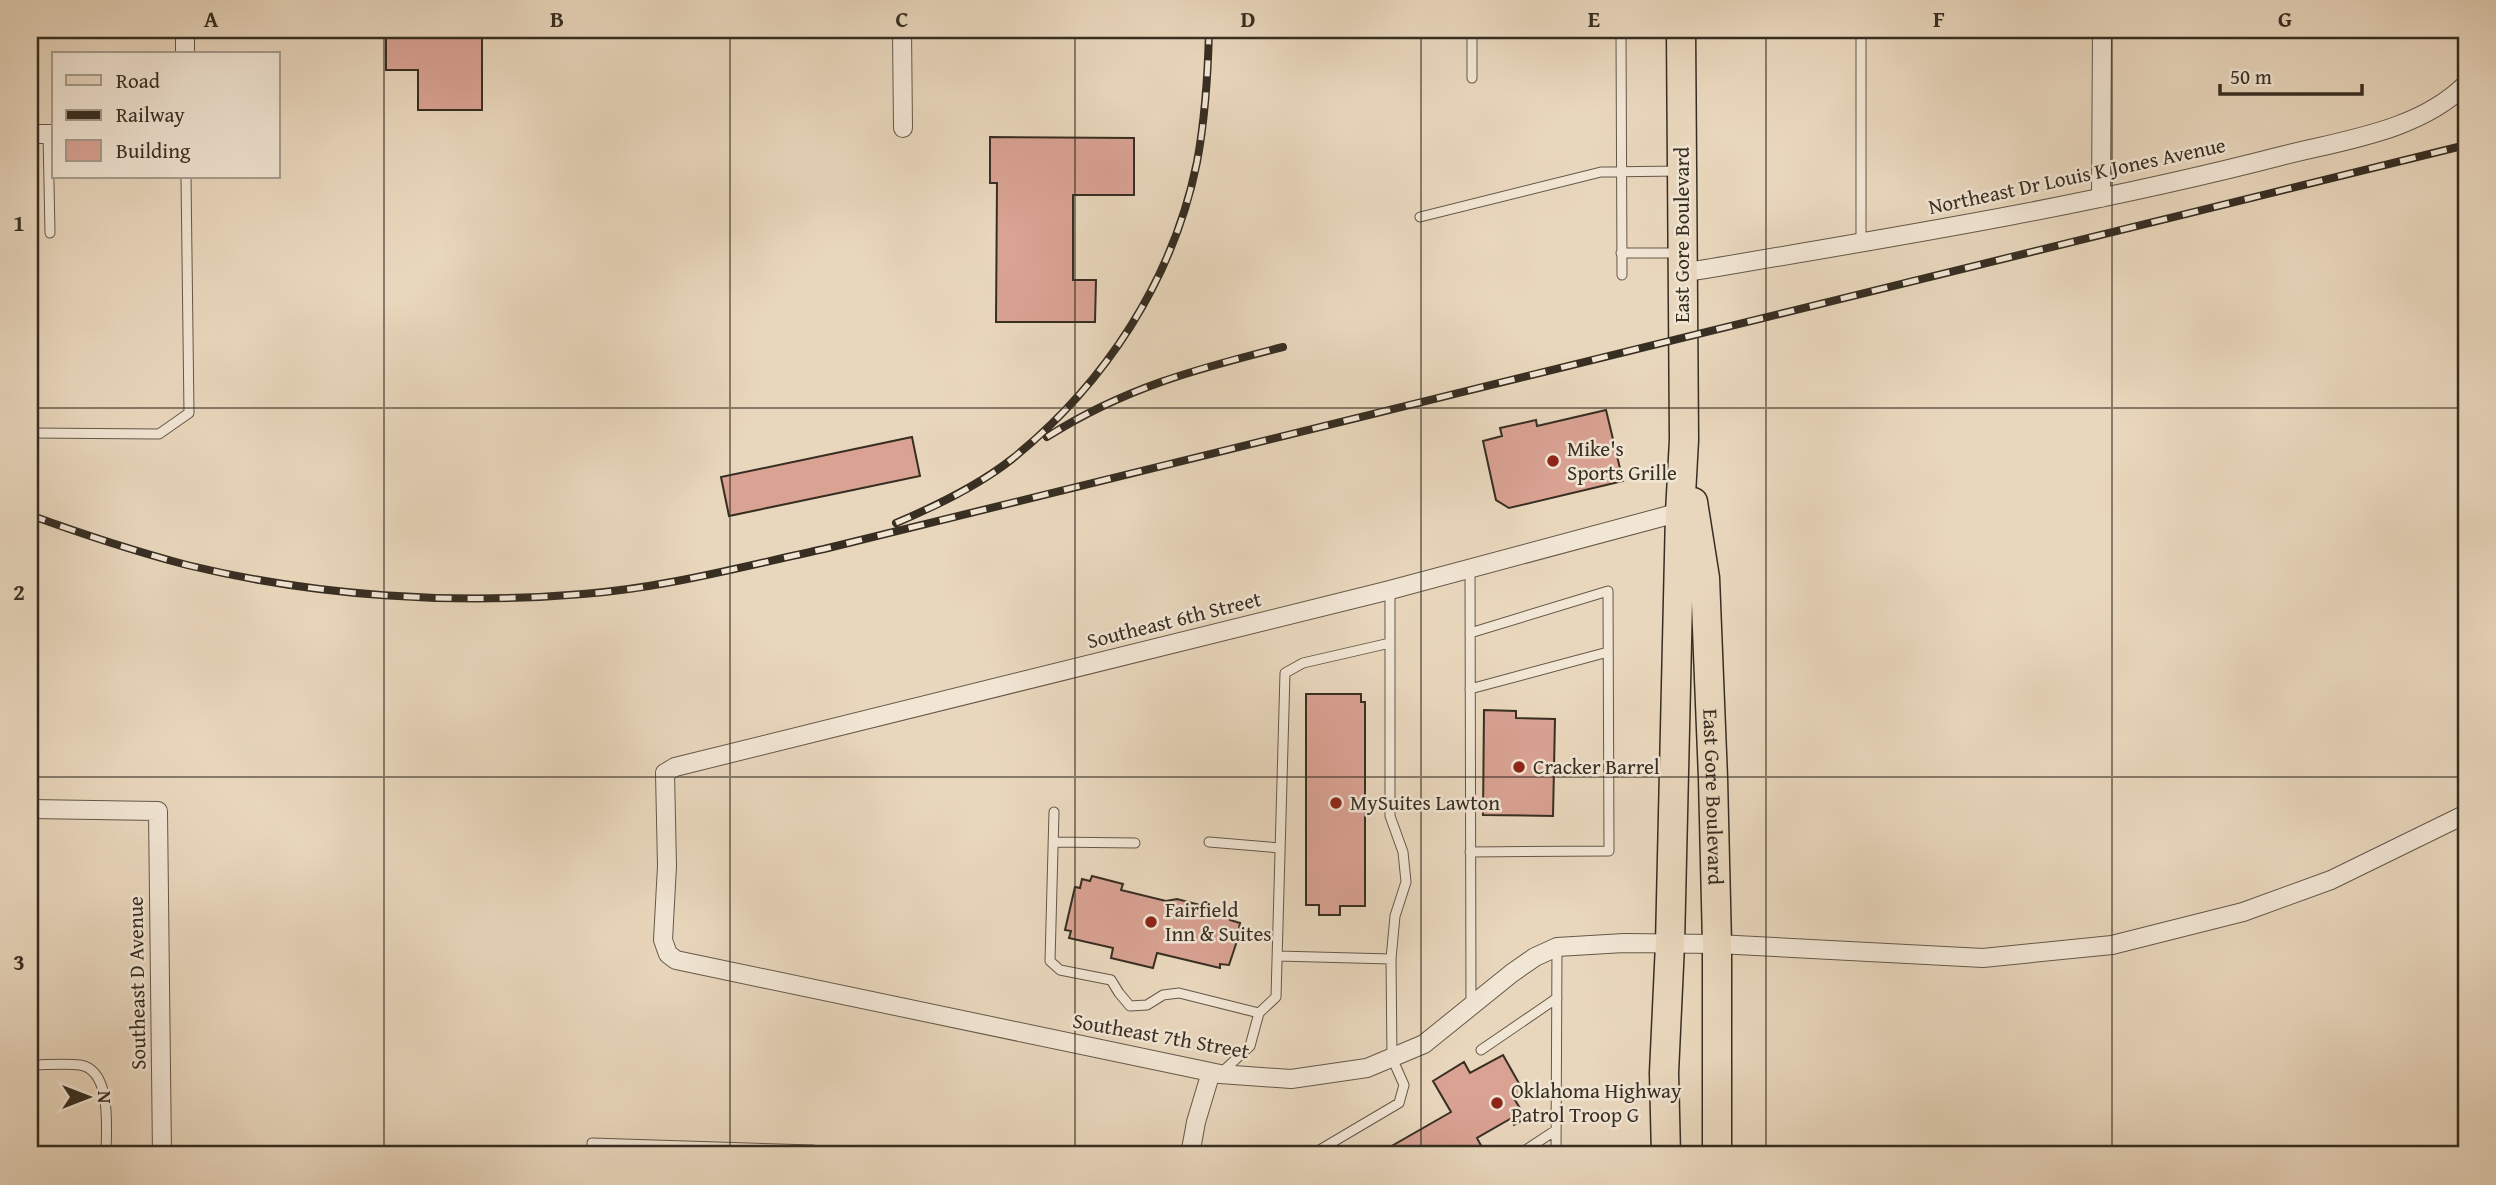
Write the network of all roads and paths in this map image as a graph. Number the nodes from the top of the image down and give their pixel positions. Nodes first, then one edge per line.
1 (185, 30) edge
2 (902, 30) edge
3 (1472, 30) edge
4 (1681, 30) edge
5 (1861, 30) edge
6 (2102, 30) edge
7 (185, 52) edge
8 (1472, 78) dead end
9 (2466, 83) edge
10 (903, 128) dead end
11 (30, 134) edge
12 (51, 134) edge
13 (1621, 170) junction
14 (1682, 171) junction
15 (186, 178) edge
16 (2101, 198) junction
17 (1420, 216) dead end
18 (50, 233) dead end
19 (1861, 242) junction
20 (1621, 253) junction
21 (1682, 263) junction
22 (1622, 275) dead end
23 (30, 433) edge
24 (1687, 510) junction
25 (1470, 568) junction
26 (1390, 590) junction
27 (1470, 633) junction
28 (1390, 643) junction
29 (1608, 652) junction
30 (1470, 689) junction
31 (30, 809) edge
32 (1054, 811) dead end
33 (2466, 814) edge
34 (1053, 842) junction
35 (1209, 842) dead end
36 (1135, 843) dead end
37 (1280, 848) junction
38 (1470, 852) junction
39 (663, 940) joint
40 (1670, 944) junction
41 (1717, 944) junction
42 (1557, 947) junction
43 (1278, 956) junction
44 (1391, 960) junction
45 (1557, 998) junction
46 (1471, 1008) junction
47 (1259, 1013) junction
48 (1481, 1050) dead end
49 (1392, 1058) junction
50 (30, 1066) edge
51 (1216, 1073) junction
52 (1556, 1130) junction
53 (106, 1155) edge
54 (162, 1155) edge
55 (592, 1155) edge
56 (829, 1155) edge
57 (1190, 1155) edge
58 (1311, 1155) edge
59 (1518, 1155) edge
60 (1556, 1155) edge
61 (1666, 1155) edge
62 (1717, 1155) edge

1 - 7 street
2 - 10 street
3 - 8 lane
3 - 13 lane
4 - 14 main road, East Gore Boulevard
5 - 19 lane
6 - 16 street
9 - 16 street, Northeast Dr Louis K Jones Avenue
11 - 12 street
12 - 18 lane
13 - 14 lane
13 - 17 lane
13 - 20 lane
14 - 21 main road, East Gore Boulevard
15 - 23 lane
16 - 19 street, Northeast Dr Louis K Jones Avenue
19 - 21 street, Northeast Dr Louis K Jones Avenue
20 - 21 lane
20 - 22 lane
21 - 24 main road, East Gore Boulevard
24 - 25 street, Southeast 6th Street
24 - 40 main road, East Gore Boulevard
24 - 41 main road, East Gore Boulevard
25 - 26 street, Southeast 6th Street
25 - 27 lane
26 - 28 lane
26 - 39 street, Southeast 6th Street
27 - 29 lane
27 - 30 lane
28 - 37 lane
28 - 44 lane
29 - 30 lane
29 - 38 lane
30 - 38 lane
31 - 54 street, Southeast D Avenue
32 - 34 lane
33 - 41 street, Southeast 7th Street
34 - 36 lane
34 - 47 lane
35 - 37 lane
37 - 43 lane
38 - 46 lane
39 - 51 street, Southeast 7th Street
40 - 41 street, Southeast 7th Street
40 - 42 street, Southeast 7th Street
40 - 61 main road, East Gore Boulevard
41 - 62 main road, East Gore Boulevard
42 - 45 lane
42 - 46 street, Southeast 7th Street
43 - 44 lane
43 - 47 lane
44 - 49 lane
45 - 48 lane
45 - 52 lane
46 - 49 street, Southeast 7th Street
47 - 51 lane
49 - 51 street, Southeast 7th Street
49 - 58 lane
50 - 53 lane
51 - 57 street
52 - 59 lane
52 - 60 lane
55 - 56 lane

